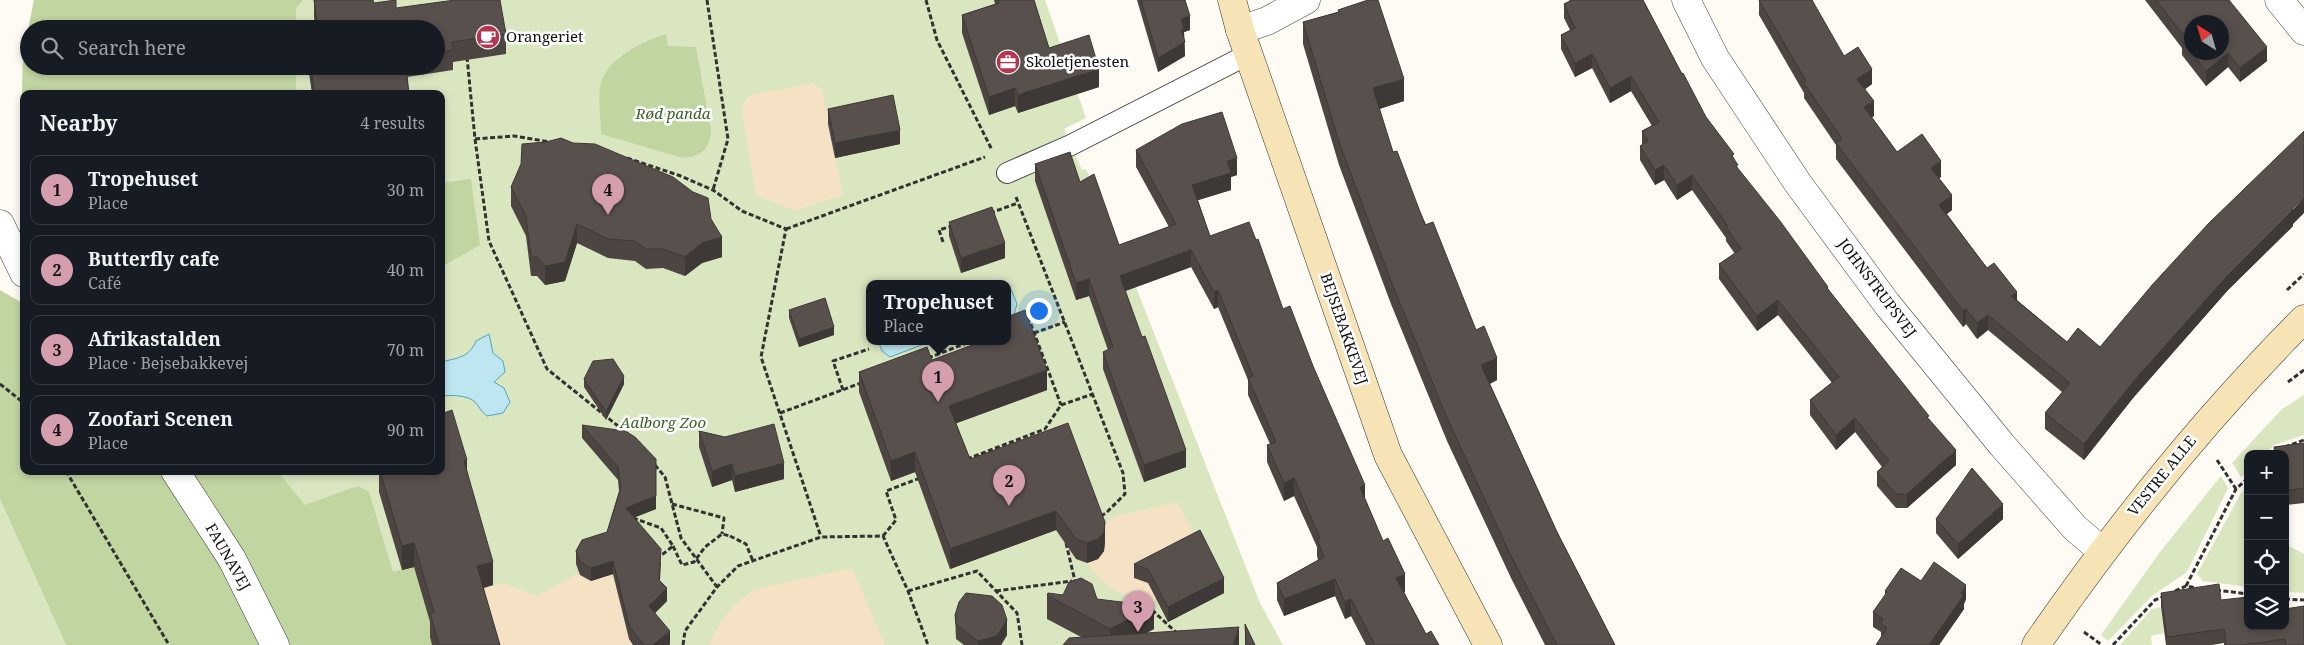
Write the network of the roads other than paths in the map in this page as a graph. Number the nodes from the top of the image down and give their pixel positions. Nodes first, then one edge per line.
1 (1232, 0) edge
2 (1306, 0) edge
3 (1686, 0) edge
4 (2279, 0) edge
5 (2304, 31) edge
6 (1244, 42) junction
7 (1007, 173) road end
8 (0, 224) edge
9 (20, 265) edge
10 (0, 269) edge
11 (20, 279) edge
12 (2304, 319) edge
13 (178, 475) edge
14 (2102, 551) junction
15 (275, 645) edge
16 (1488, 645) edge
17 (2036, 645) edge

1 - 6 street, BEJSEBAKKEVEJ
2 - 6 street
3 - 14 street, JOHNSTRUPSVEJ
4 - 5 street
6 - 7 lane
6 - 16 street, BEJSEBAKKEVEJ
8 - 9 street
10 - 11 street
12 - 14 street, VESTRE ALLE
13 - 15 street, FAUNAVEJ
14 - 17 street, VESTRE ALLE

